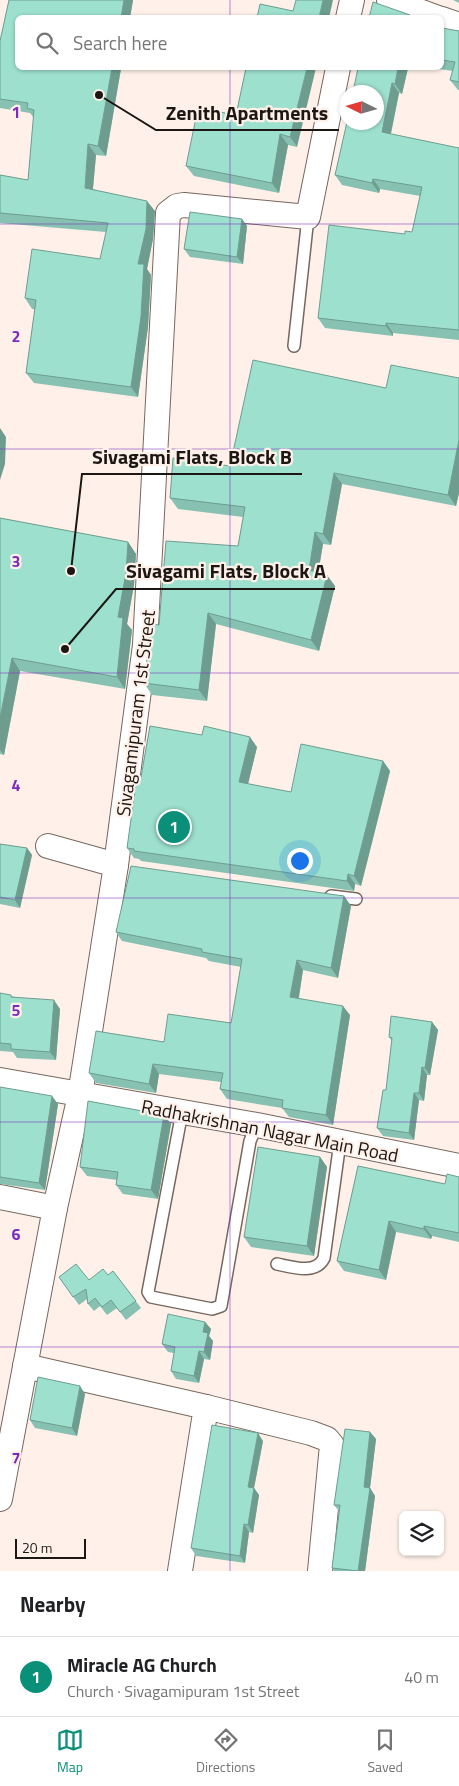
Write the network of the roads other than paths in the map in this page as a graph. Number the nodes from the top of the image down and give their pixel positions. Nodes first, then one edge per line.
1 (352, 0) edge
2 (389, 0) edge
3 (415, 5) edge
4 (349, 15) edge
5 (433, 15) edge
6 (444, 20) edge
7 (459, 25) edge
8 (338, 70) edge
9 (308, 217) junction
10 (294, 346) dead end
11 (48, 846) dead end
12 (121, 866) junction
13 (318, 894) edge
14 (356, 899) dead end
15 (0, 1080) edge
16 (80, 1095) junction
17 (182, 1112) junction
18 (256, 1124) junction
19 (340, 1142) junction
20 (459, 1166) edge
21 (0, 1197) edge
22 (55, 1208) junction
23 (277, 1264) dead end
24 (25, 1366) junction
25 (206, 1407) junction
26 (3, 1469) edge
27 (0, 1500) edge
28 (180, 1571) edge
29 (320, 1571) edge

1 - 4 street
2 - 3 street
3 - 5 street
6 - 7 street
8 - 9 street
9 - 10 lane
9 - 12 street, Sivagamipuram 1st Street
11 - 12 street
12 - 16 street, Sivagamipuram 1st Street
13 - 14 lane
15 - 16 street, Radhakrishnan Nagar Main Road
16 - 17 street, Radhakrishnan Nagar Main Road
16 - 22 street, Sivagamipuram 1st Street
17 - 18 street, Radhakrishnan Nagar Main Road
17 - 18 lane
18 - 19 street, Radhakrishnan Nagar Main Road
19 - 20 street, Radhakrishnan Nagar Main Road
19 - 23 lane
21 - 22 street
22 - 24 street, Sivagamipuram 1st Street
24 - 25 street
24 - 26 street, Sivagamipuram 1st Street
25 - 28 street
25 - 29 street
26 - 27 street, Sivagamipuram 1st Street

